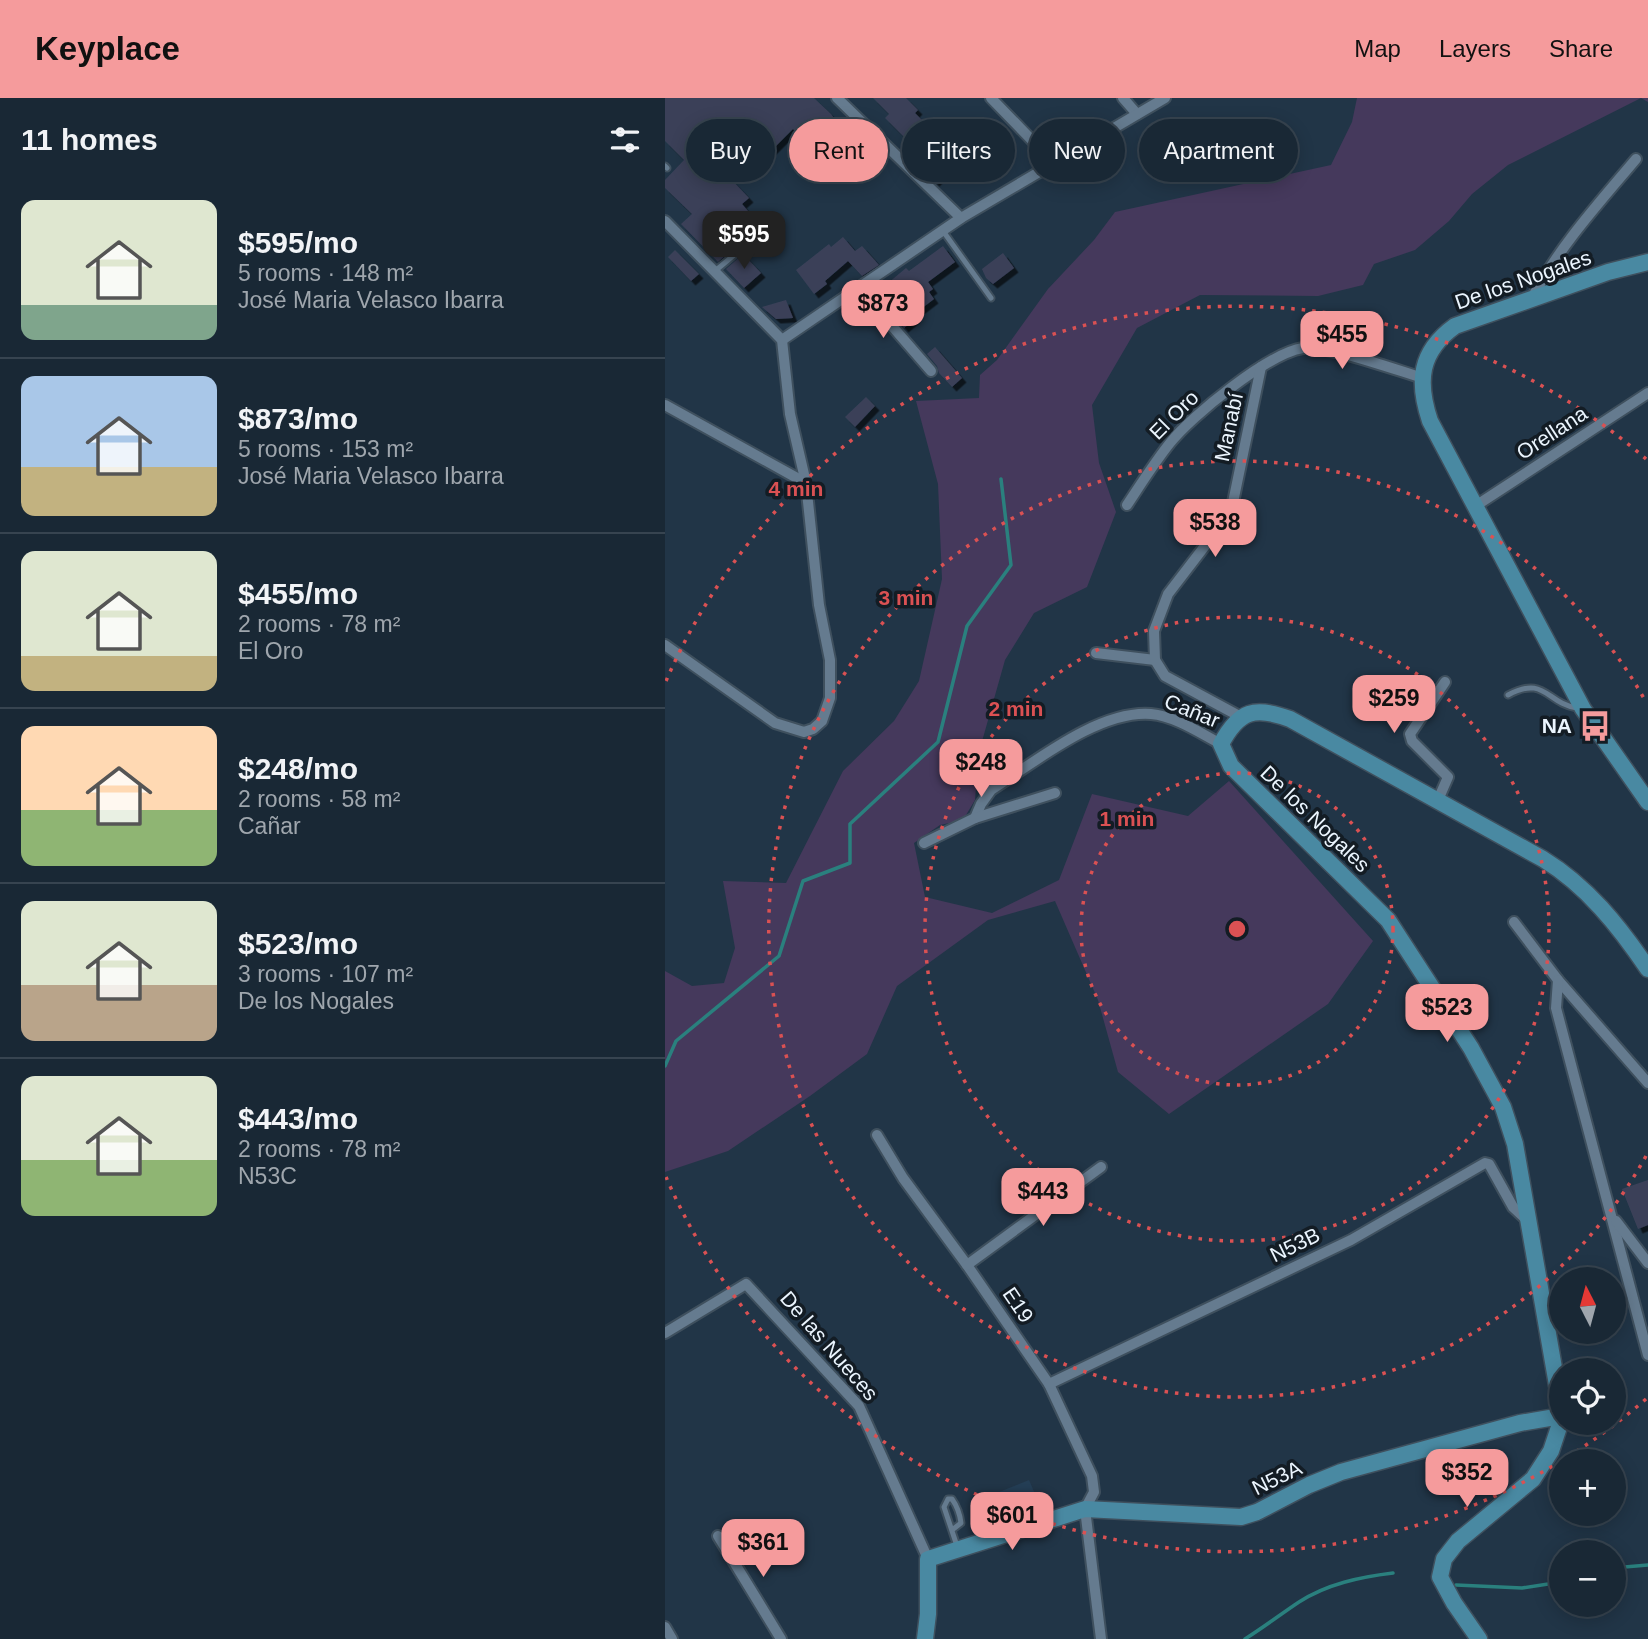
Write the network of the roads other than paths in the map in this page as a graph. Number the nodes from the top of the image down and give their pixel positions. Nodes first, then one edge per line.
1 (837, 98) edge
2 (991, 98) edge
3 (1123, 98) edge
4 (1165, 98) edge
5 (1137, 114) junction
6 (1125, 121) edge
7 (1029, 137) edge
8 (1636, 159) dead end
9 (1029, 177) edge
10 (961, 218) junction
11 (665, 221) edge
12 (764, 230) dead end
13 (943, 230) junction
14 (1648, 261) edge
15 (715, 271) junction
16 (859, 288) junction
17 (991, 298) dead end
18 (1531, 300) junction
19 (782, 340) junction
20 (1261, 367) junction
21 (931, 371) dead end
22 (1423, 378) junction
23 (1648, 393) edge
24 (665, 405) edge
25 (806, 483) junction
26 (1127, 505) dead end
27 (1477, 505) junction
28 (665, 645) edge
29 (1096, 653) dead end
30 (1155, 660) junction
31 (1445, 682) dead end
32 (1508, 695) dead end
33 (1583, 709) junction
34 (1241, 717) junction
35 (1221, 744) junction
36 (1055, 793) dead end
37 (1439, 800) junction
38 (1648, 802) edge
39 (975, 818) junction
40 (924, 843) dead end
41 (1514, 922) dead end
42 (1648, 969) edge
43 (1558, 980) junction
44 (1648, 1083) edge
45 (877, 1135) dead end
46 (1101, 1167) dead end
47 (1611, 1214) junction
48 (1527, 1220) junction
49 (1648, 1263) edge
50 (967, 1265) junction
51 (665, 1333) edge
52 (1648, 1355) edge
53 (1552, 1358) edge
54 (1049, 1384) junction
55 (1549, 1420) edge
56 (1556, 1435) edge
57 (1085, 1509) junction
58 (952, 1530) junction
59 (718, 1536) dead end
60 (958, 1550) junction
61 (928, 1559) junction
62 (665, 1627) edge
63 (672, 1639) edge
64 (781, 1639) edge
65 (925, 1639) edge
66 (1101, 1639) edge
67 (1479, 1639) edge

1 - 10 street
2 - 7 street
3 - 5 street
4 - 5 street
5 - 6 street
8 - 18 street
9 - 10 street
10 - 13 street
11 - 15 street
12 - 15 lane
13 - 16 street
13 - 17 lane
14 - 18 street, De los Nogales
15 - 19 street
16 - 19 street
16 - 21 street
18 - 22 street, De los Nogales
19 - 25 street
20 - 22 street, El Oro
20 - 26 street, El Oro
20 - 30 street, Manabí
22 - 27 street, De los Nogales
23 - 27 street, Orellana
24 - 25 street
25 - 28 street
27 - 33 street, De los Nogales
29 - 30 street
30 - 34 street
31 - 37 street
32 - 33 lane
33 - 38 street, De los Nogales
34 - 35 street
34 - 37 street
35 - 39 street, Cañar
35 - 48 street, De los Nogales
36 - 39 street
37 - 42 street
39 - 40 street
41 - 43 street
43 - 44 street
43 - 47 street
45 - 50 street, E19
46 - 50 street
47 - 49 street
47 - 52 street
48 - 53 street, De los Nogales
48 - 54 street, N53B
50 - 54 street, E19
51 - 61 street, De las Nueces
54 - 57 street, E19
55 - 57 street, N53A
56 - 67 street
57 - 60 street, N53A
57 - 66 street, E19
58 - 58 lane
58 - 60 lane
59 - 64 street
60 - 61 street, N53A
61 - 65 street, De las Nueces
62 - 63 street

